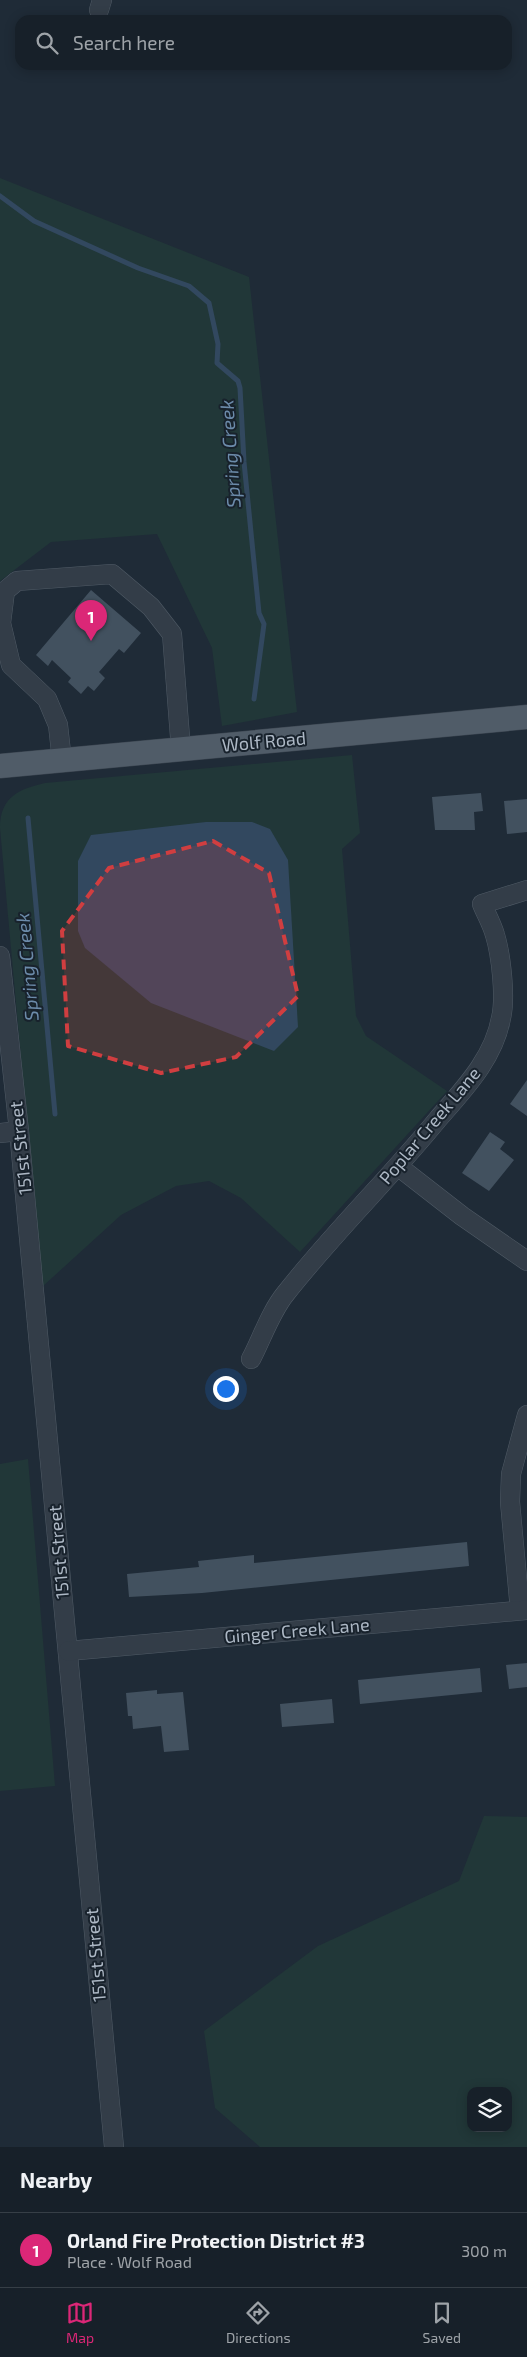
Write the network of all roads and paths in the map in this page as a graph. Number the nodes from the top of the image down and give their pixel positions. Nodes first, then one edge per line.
1 (527, 717) edge
2 (181, 750) junction
3 (62, 761) junction
4 (0, 766) edge
5 (527, 890) edge
6 (0, 956) edge
7 (19, 1131) junction
8 (0, 1133) edge
9 (398, 1168) junction
10 (527, 1261) edge
11 (251, 1359) dead end
12 (527, 1414) edge
13 (524, 1610) edge
14 (68, 1651) junction
15 (114, 2147) edge

1 - 2 main road, Wolf Road
2 - 3 main road, Wolf Road
2 - 3 street
3 - 4 main road, Wolf Road
5 - 9 street, Poplar Creek Lane
6 - 7 street, 151st Street
7 - 8 street
7 - 14 street, 151st Street
9 - 10 street
9 - 11 street, Poplar Creek Lane
12 - 13 street
13 - 14 street, Ginger Creek Lane
14 - 15 street, 151st Street

